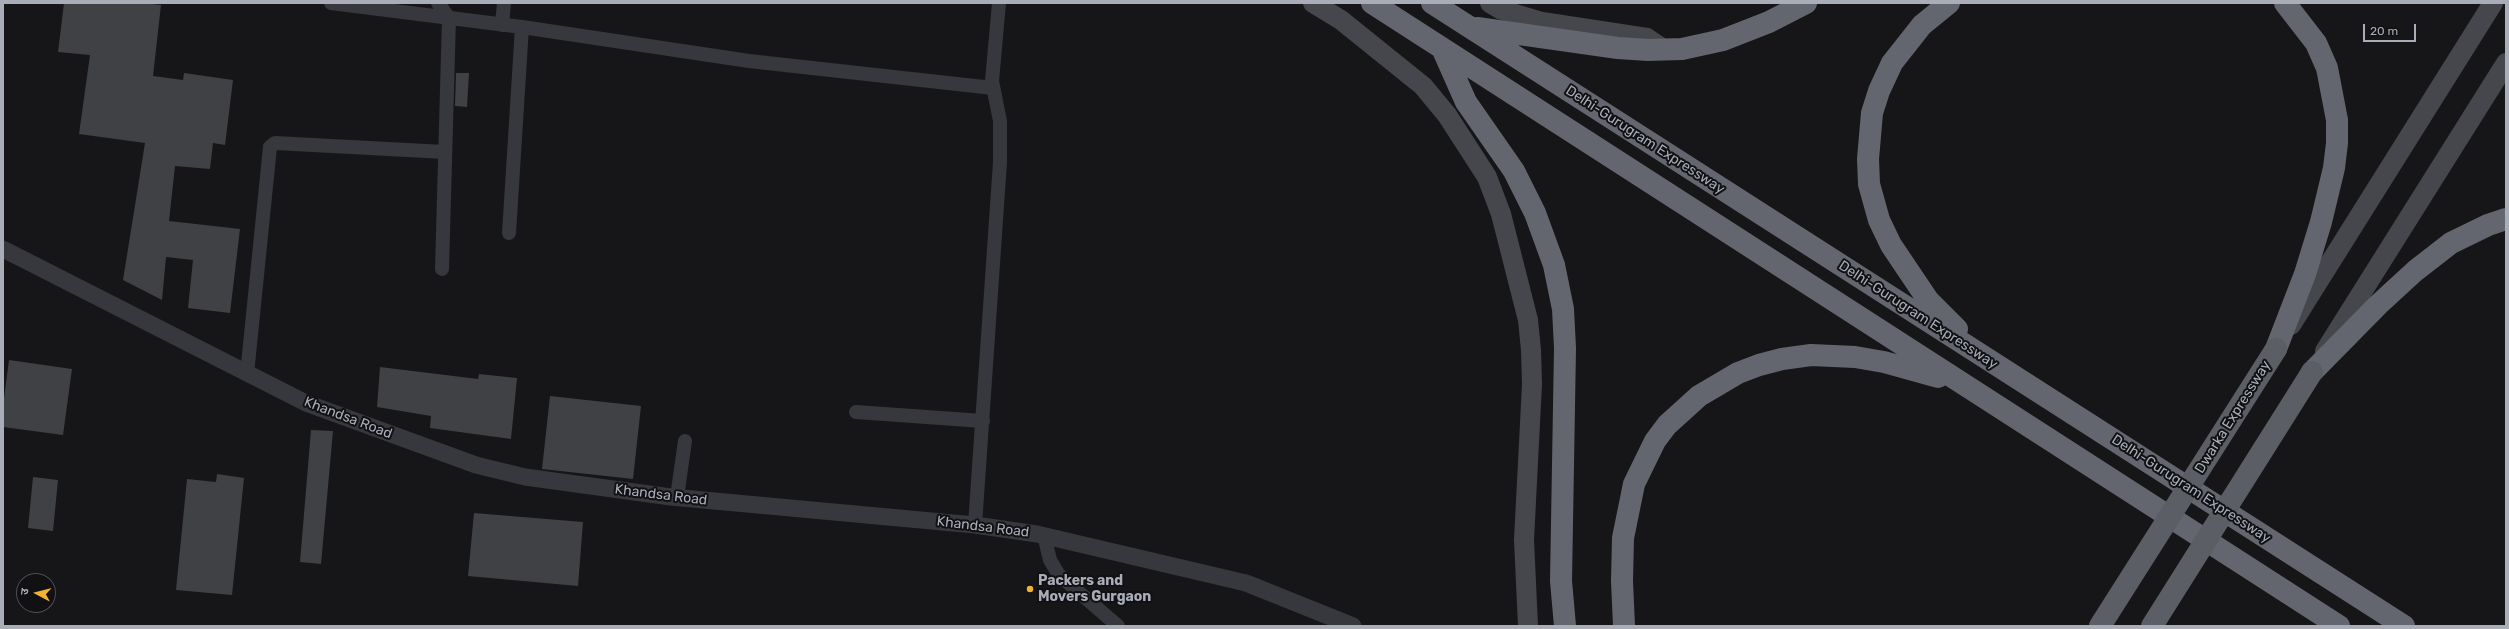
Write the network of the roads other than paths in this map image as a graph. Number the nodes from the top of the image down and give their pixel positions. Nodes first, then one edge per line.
1 (331, 3) edge
2 (438, 3) edge
3 (504, 3) edge
4 (999, 3) edge
5 (1313, 3) edge
6 (1372, 3) edge
7 (1432, 3) edge
8 (1490, 3) edge
9 (1806, 3) edge
10 (1948, 3) edge
11 (2285, 3) edge
12 (2493, 3) edge
13 (449, 18) junction
14 (502, 25) junction
15 (522, 27) junction
16 (1470, 27) junction
17 (1442, 48) junction
18 (1665, 50) junction
19 (2506, 63) edge
20 (992, 88) junction
21 (445, 152) junction
22 (2506, 219) edge
23 (509, 233) dead end
24 (3, 249) edge
25 (442, 269) dead end
26 (2276, 349) junction
27 (1985, 358) junction
28 (2312, 372) junction
29 (247, 374) junction
30 (1967, 387) junction
31 (856, 412) dead end
32 (983, 421) junction
33 (685, 440) dead end
34 (676, 497) junction
35 (976, 525) junction
36 (1044, 535) junction
37 (1118, 626) edge
38 (1353, 626) edge
39 (1528, 626) edge
40 (1565, 626) edge
41 (1624, 626) edge
42 (2100, 626) edge
43 (2152, 626) edge
44 (2340, 626) edge
45 (2404, 626) edge

1 - 13 street
2 - 13 street
3 - 14 street
4 - 20 street
5 - 39 main road
6 - 17 highway
7 - 16 highway, Delhi-Gurugram Expressway
8 - 18 main road
9 - 18 highway
10 - 27 highway
11 - 26 highway
12 - 26 main road
13 - 14 street
13 - 21 street
14 - 15 street
15 - 20 street
15 - 23 street
16 - 18 highway
16 - 27 highway, Delhi-Gurugram Expressway
17 - 30 highway
17 - 40 highway
19 - 28 main road
20 - 32 street
21 - 25 street
21 - 29 street
22 - 28 highway
24 - 29 street, Khandsa Road
26 - 42 highway, Dwarka Expressway, bridge
27 - 45 highway, Delhi-Gurugram Expressway
28 - 43 highway, bridge
29 - 34 street, Khandsa Road
30 - 41 highway
30 - 44 highway
31 - 32 street
32 - 35 street
33 - 34 street
34 - 35 street, Khandsa Road
35 - 36 street, Khandsa Road
36 - 37 street
36 - 38 street, Khandsa Road

